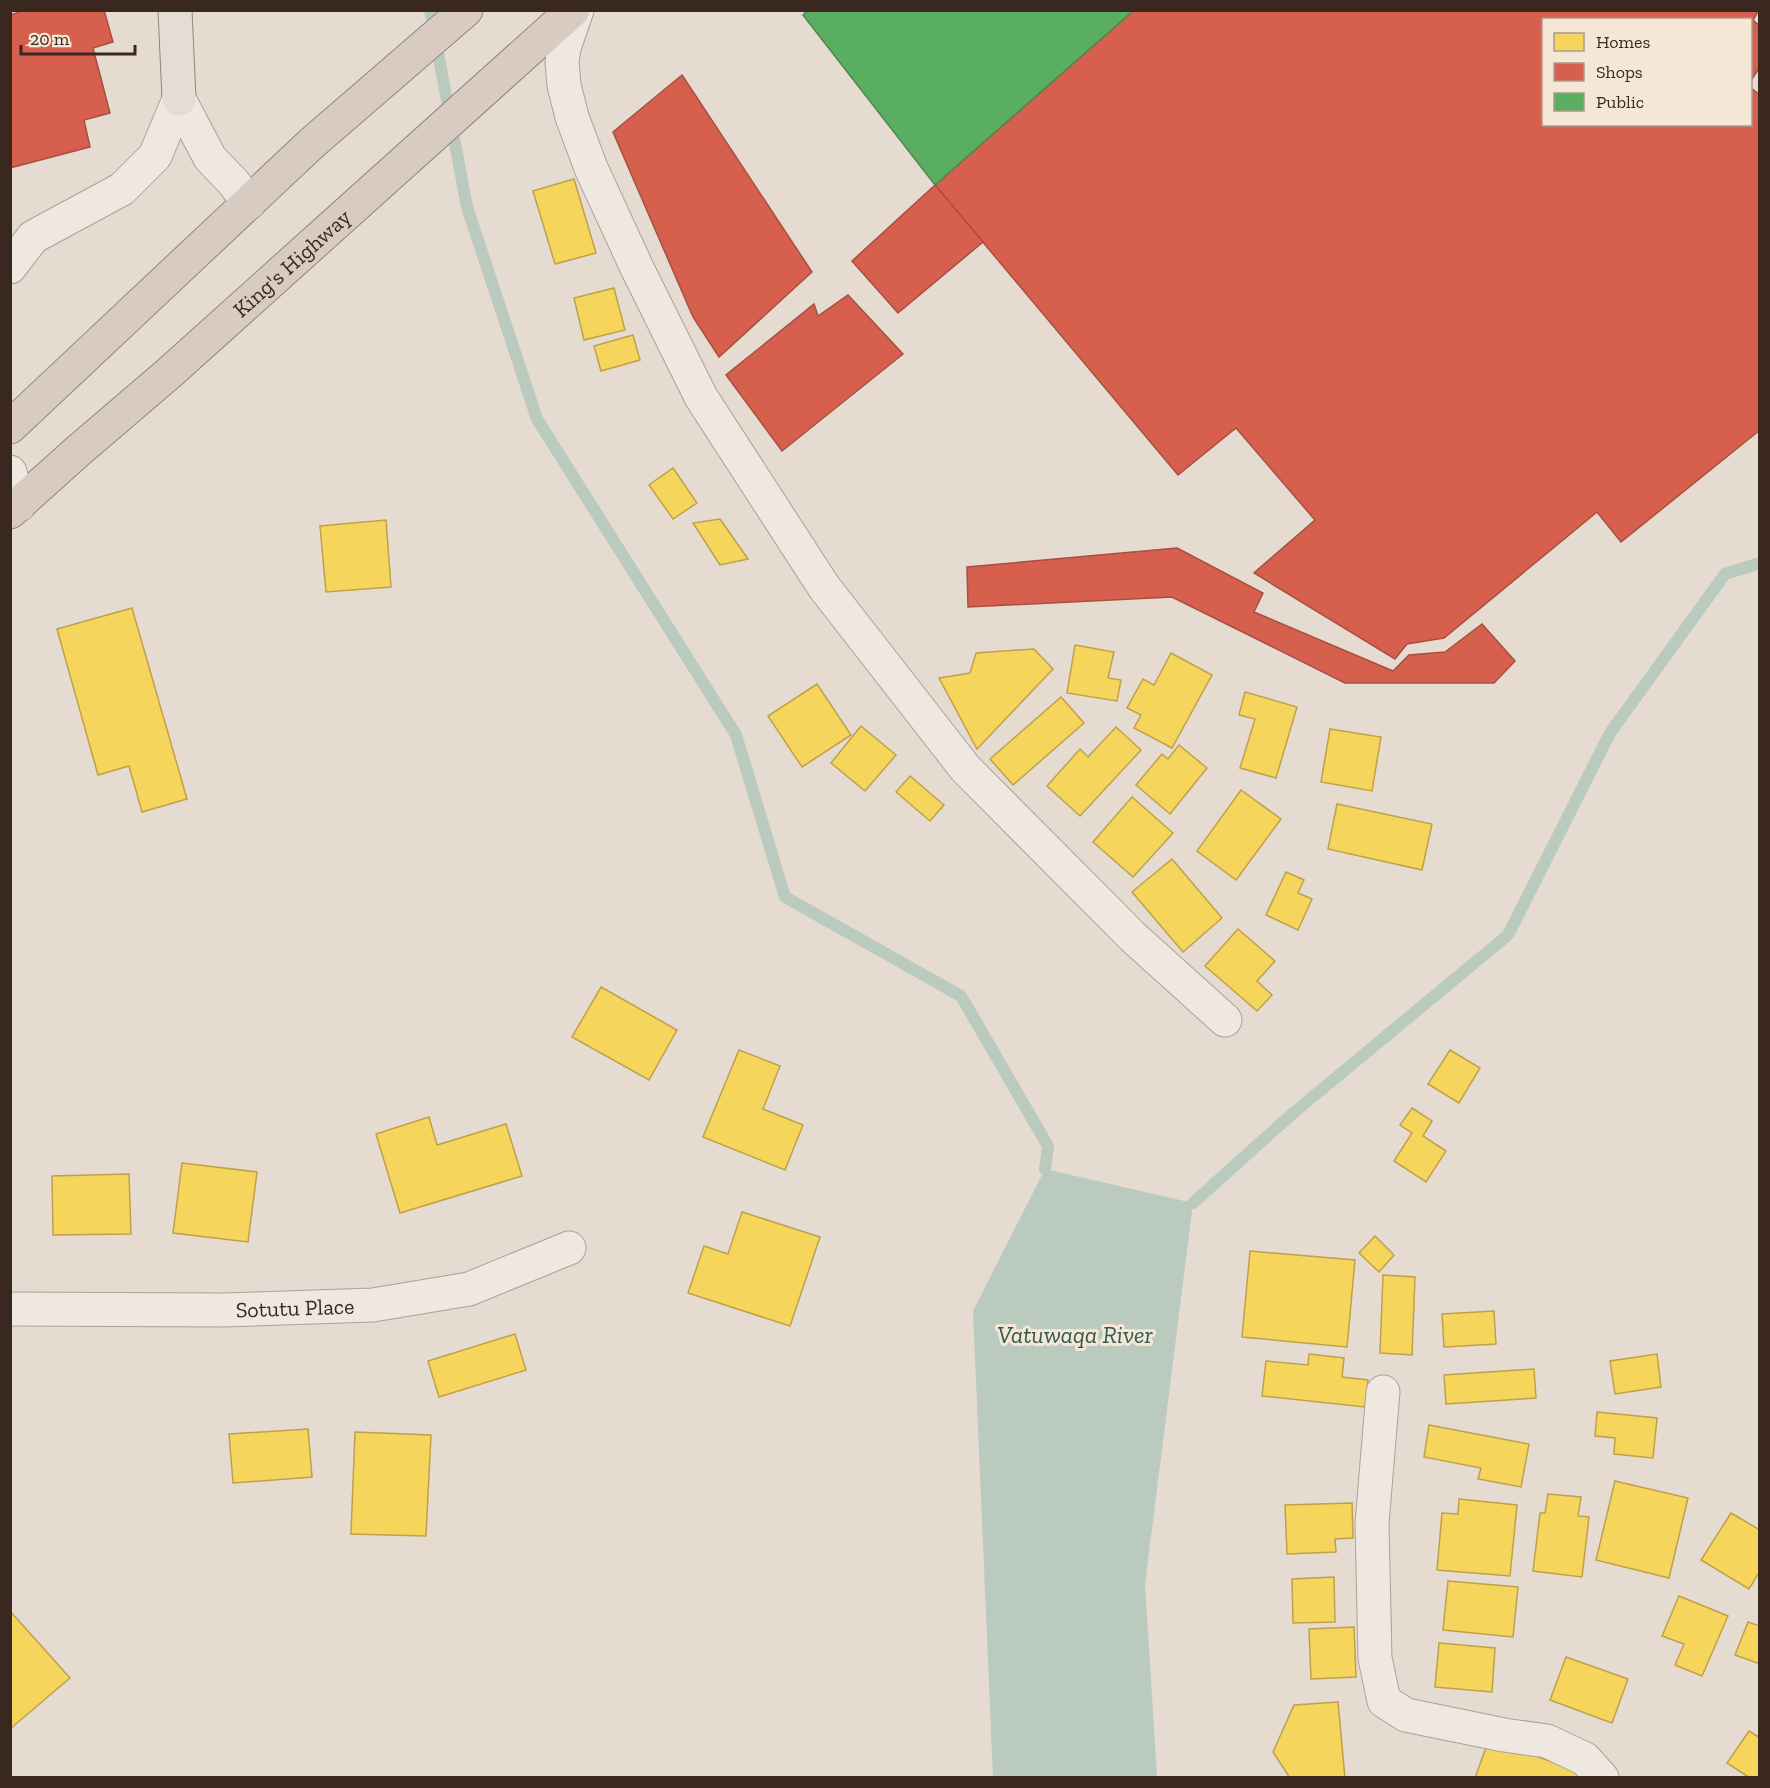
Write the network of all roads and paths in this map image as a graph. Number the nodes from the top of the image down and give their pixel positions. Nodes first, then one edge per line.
1 (175, 10) edge
2 (466, 10) edge
3 (568, 16) edge
4 (179, 99) junction
5 (249, 203) junction
6 (22, 235) edge
7 (10, 267) edge
8 (10, 427) edge
9 (10, 472) edge
10 (15, 508) edge
11 (1225, 1020) dead end
12 (569, 1248) dead end
13 (10, 1309) edge
14 (1383, 1392) dead end
15 (1602, 1778) edge

1 - 4 main road
2 - 5 highway
3 - 10 highway, King's Highway
3 - 11 street
4 - 5 street
4 - 6 street
5 - 8 highway
6 - 7 street
9 - 10 street
12 - 13 street, Sotutu Place
14 - 15 street

